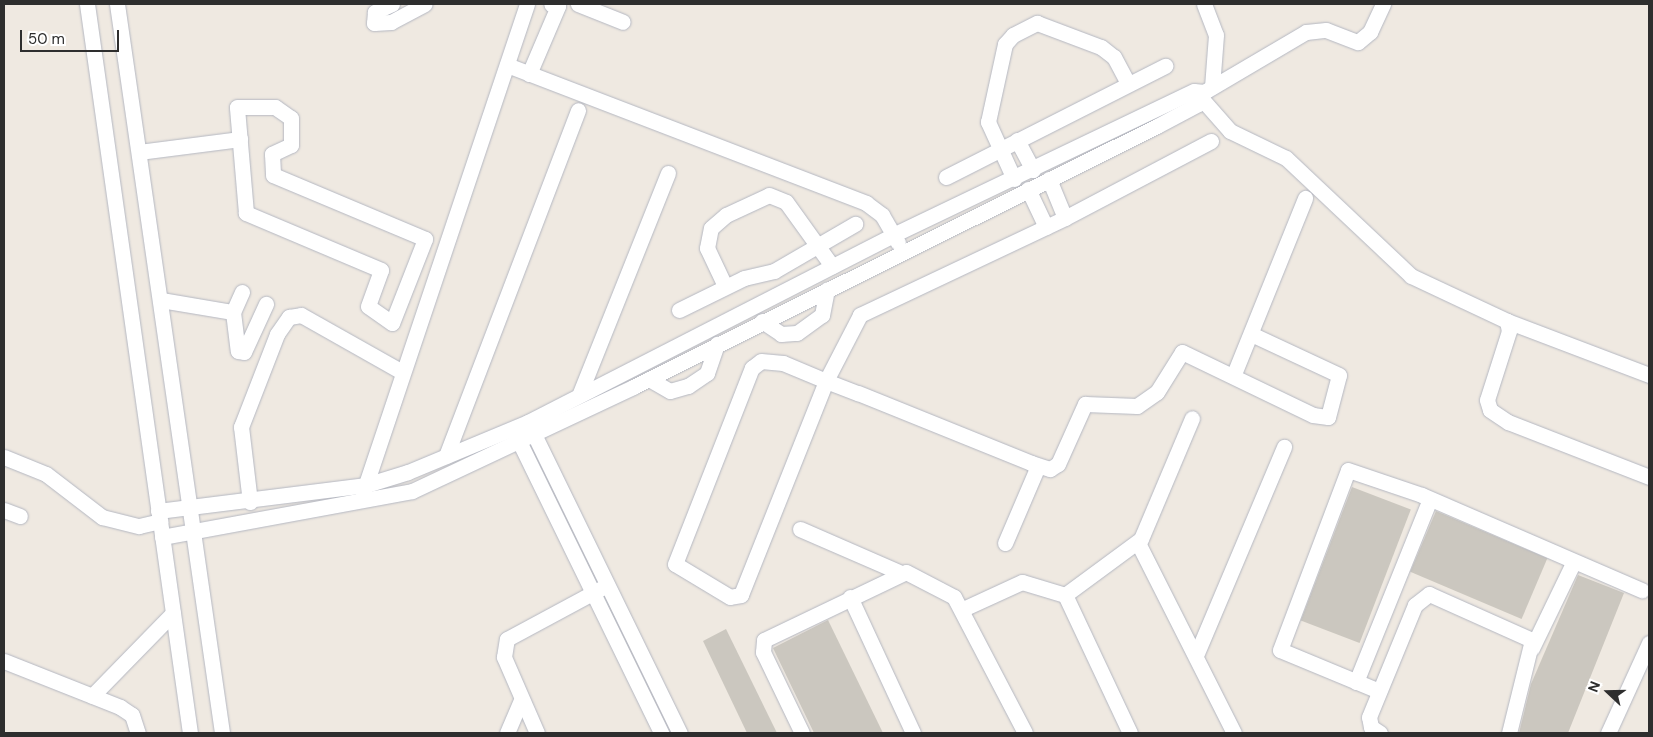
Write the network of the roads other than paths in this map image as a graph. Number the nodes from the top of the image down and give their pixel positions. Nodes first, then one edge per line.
1 (87, 4) edge
2 (116, 4) edge
3 (392, 4) edge
4 (425, 4) edge
5 (527, 4) edge
6 (578, 4) edge
7 (1204, 4) edge
8 (1383, 4) edge
9 (557, 5) edge
10 (624, 22) dead end
11 (507, 65) junction
12 (1165, 66) dead end
13 (529, 74) junction
14 (1128, 83) junction
15 (1206, 92) junction
16 (578, 110) dead end
17 (240, 139) junction
18 (1017, 140) junction
19 (1211, 141) dead end
20 (998, 149) junction
21 (139, 152) junction
22 (1033, 170) junction
23 (668, 173) dead end
24 (946, 177) dead end
25 (1014, 179) junction
26 (1048, 179) junction
27 (1028, 189) junction
28 (1305, 198) dead end
29 (1066, 218) junction
30 (855, 224) dead end
31 (1046, 227) junction
32 (895, 234) junction
33 (817, 245) junction
34 (902, 254) junction
35 (832, 266) junction
36 (725, 286) junction
37 (827, 290) junction
38 (242, 292) dead end
39 (161, 300) junction
40 (266, 304) dead end
41 (679, 310) dead end
42 (233, 312) junction
43 (1508, 321) junction
44 (762, 322) junction
45 (1251, 334) junction
46 (717, 344) junction
47 (402, 372) junction
48 (1234, 374) junction
49 (1649, 376) edge
50 (649, 379) junction
51 (826, 380) junction
52 (580, 393) junction
53 (1192, 418) dead end
54 (531, 428) junction
55 (516, 436) junction
56 (1284, 447) dead end
57 (446, 456) junction
58 (4, 457) edge
59 (1038, 466) junction
60 (1649, 477) edge
61 (366, 485) junction
62 (1430, 499) junction
63 (250, 502) junction
64 (359, 503) junction
65 (192, 508) junction
66 (4, 510) edge
67 (20, 516) dead end
68 (159, 516) junction
69 (800, 529) dead end
70 (196, 532) junction
71 (162, 537) junction
72 (1005, 543) dead end
73 (1138, 543) junction
74 (1573, 562) junction
75 (900, 573) junction
76 (607, 585) junction
77 (1642, 590) dead end
78 (593, 593) junction
79 (1065, 595) junction
80 (850, 597) junction
81 (963, 610) junction
82 (173, 613) junction
83 (1649, 643) edge
84 (1532, 648) junction
85 (1197, 653) junction
86 (4, 661) edge
87 (1356, 682) junction
88 (1379, 691) junction
89 (92, 696) junction
90 (522, 700) junction
91 (1373, 731) edge
92 (138, 733) edge
93 (190, 733) edge
94 (222, 733) edge
95 (507, 733) edge
96 (537, 733) edge
97 (661, 733) edge
98 (680, 733) edge
99 (802, 733) edge
100 (913, 733) edge
101 (1025, 733) edge
102 (1130, 733) edge
103 (1234, 733) edge
104 (1509, 733) edge
105 (1608, 733) edge

1 - 68 street
2 - 21 street
3 - 4 street
5 - 11 street
6 - 10 street
7 - 15 street
8 - 15 street
9 - 13 street
11 - 13 street
11 - 47 street
12 - 14 street
13 - 32 street
14 - 18 street
14 - 20 street
15 - 22 street
15 - 26 street
15 - 43 street
16 - 57 street
17 - 17 street
17 - 21 street
18 - 20 street
18 - 22 street
19 - 29 street
20 - 24 street
20 - 25 street
21 - 39 street
22 - 25 street
23 - 52 street
25 - 32 street
26 - 27 street
26 - 29 street
27 - 31 street
27 - 34 street
28 - 45 street
29 - 31 street
30 - 33 street
31 - 51 street
32 - 34 street
32 - 35 street
33 - 35 street
33 - 36 street
33 - 36 street
34 - 37 street
35 - 52 street
36 - 41 street
37 - 44 street
37 - 44 street
38 - 42 street
39 - 42 street
39 - 65 street
40 - 42 street
43 - 49 street
43 - 60 street
44 - 46 street
45 - 48 street
45 - 48 street
46 - 50 street
46 - 50 street
47 - 61 street
47 - 63 street
48 - 59 street
50 - 54 street
51 - 51 street
51 - 59 street
52 - 54 street
53 - 73 street
54 - 55 street
54 - 76 street
55 - 57 street
55 - 64 street
55 - 78 street
56 - 85 street
57 - 61 street
58 - 68 street
59 - 72 street
61 - 63 street
61 - 64 street
62 - 74 street
62 - 87 street
62 - 87 street
63 - 65 street
64 - 70 street
65 - 68 street
65 - 70 street
66 - 67 street
68 - 71 street
69 - 75 street
70 - 71 street
70 - 94 street
71 - 82 street
73 - 79 street
73 - 85 street
74 - 77 street
74 - 84 street
75 - 80 street
75 - 81 street
76 - 78 street
76 - 98 street
78 - 90 street
78 - 97 street
79 - 81 street
79 - 102 street
80 - 99 street
80 - 100 street
81 - 101 street
82 - 89 street
82 - 93 street
83 - 105 street
84 - 88 street
84 - 104 street
85 - 103 street
86 - 89 street
87 - 88 street
88 - 91 street
89 - 92 street
90 - 95 street
90 - 96 street

